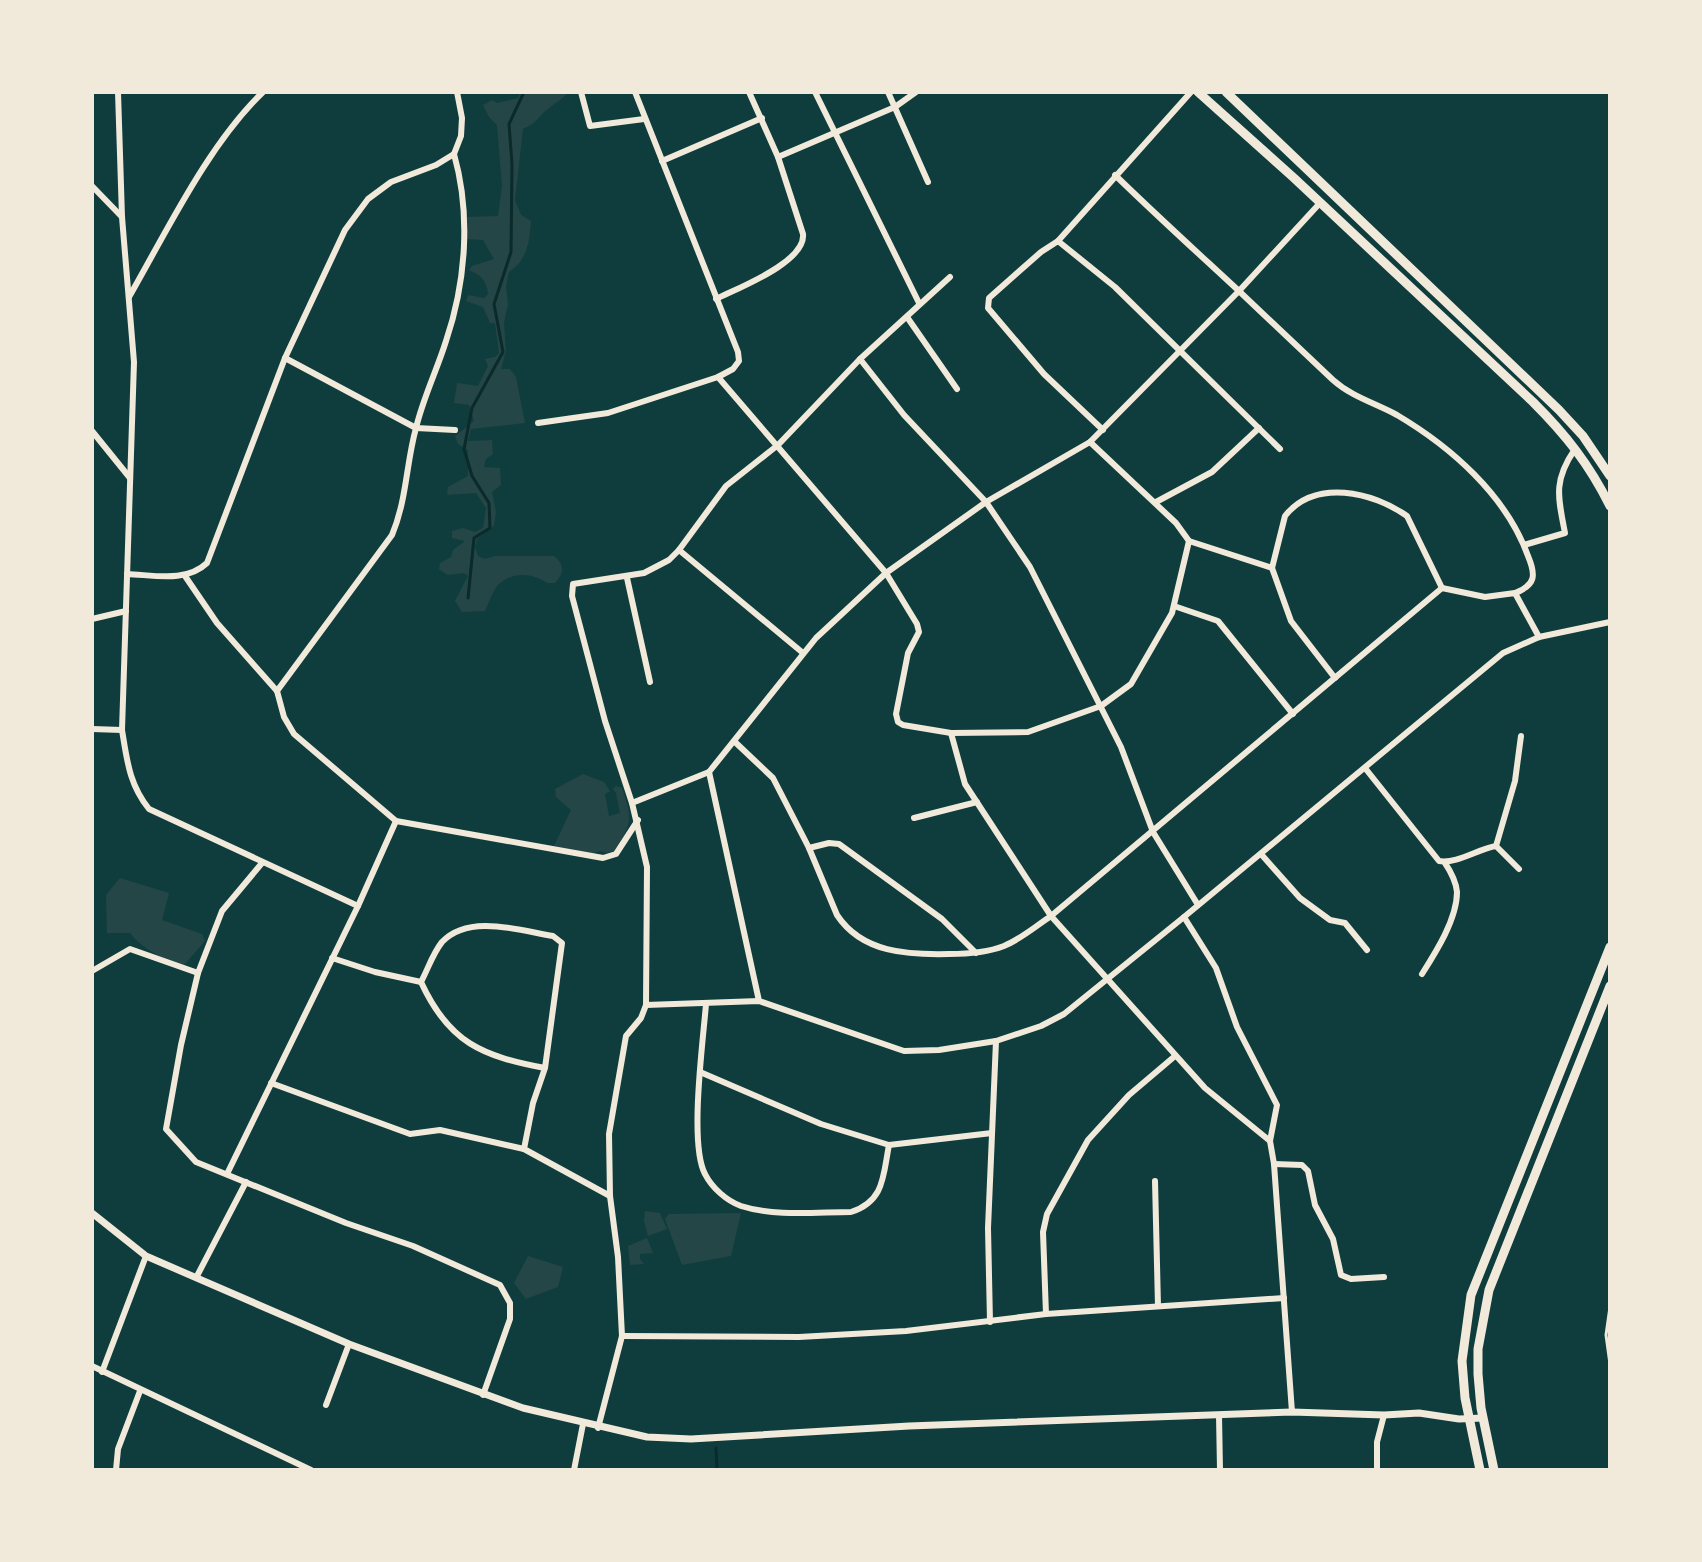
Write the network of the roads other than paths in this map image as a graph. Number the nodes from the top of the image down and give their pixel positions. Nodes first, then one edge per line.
1 (118, 92) edge
2 (263, 92) edge
3 (457, 92) edge
4 (581, 92) edge
5 (635, 92) edge
6 (749, 92) edge
7 (815, 92) edge
8 (888, 92) edge
9 (916, 92) edge
10 (1191, 92) edge
11 (1226, 92) edge
12 (1238, 92) edge
13 (1201, 93) edge
14 (1240, 105) junction
15 (895, 107) junction
16 (762, 118) junction
17 (644, 119) junction
18 (836, 133) junction
19 (454, 154) junction
20 (778, 157) junction
21 (662, 161) junction
22 (1115, 175) junction
23 (928, 182) dead end
24 (92, 186) edge
25 (1320, 203) junction
26 (122, 217) junction
27 (1058, 241) junction
28 (950, 277) dead end
29 (1239, 291) junction
30 (129, 297) junction
31 (716, 299) junction
32 (919, 303) junction
33 (907, 317) junction
34 (1179, 352) junction
35 (285, 358) junction
36 (860, 359) junction
37 (718, 377) junction
38 (957, 389) dead end
39 (538, 423) dead end
40 (416, 428) junction
41 (1259, 428) junction
42 (455, 430) dead end
43 (1103, 430) junction
44 (92, 431) edge
45 (1090, 442) junction
46 (778, 445) junction
47 (1576, 448) junction
48 (1280, 449) dead end
49 (1610, 476) edge
50 (130, 478) junction
51 (986, 502) junction
52 (1156, 502) junction
53 (1610, 506) edge
54 (1189, 541) junction
55 (1524, 545) junction
56 (679, 550) junction
57 (1272, 568) junction
58 (886, 573) junction
59 (127, 574) junction
60 (185, 576) junction
61 (627, 578) junction
62 (1442, 588) junction
63 (1515, 593) junction
64 (1174, 606) junction
65 (126, 611) junction
66 (92, 619) edge
67 (1610, 622) edge
68 (1539, 637) junction
69 (803, 653) junction
70 (1335, 678) junction
71 (650, 682) dead end
72 (277, 691) junction
73 (1101, 706) junction
74 (1293, 714) junction
75 (92, 729) edge
76 (122, 730) junction
77 (951, 733) junction
78 (1521, 736) dead end
79 (735, 742) junction
80 (1365, 768) junction
81 (709, 772) junction
82 (977, 802) junction
83 (632, 803) junction
84 (914, 818) dead end
85 (638, 820) junction
86 (396, 821) junction
87 (1153, 832) junction
88 (1496, 846) junction
89 (809, 848) junction
90 (1261, 854) junction
91 (262, 863) junction
92 (1445, 863) junction
93 (1519, 869) dead end
94 (1198, 905) junction
95 (358, 906) junction
96 (1051, 916) junction
97 (1184, 917) junction
98 (1610, 947) edge
99 (1367, 950) dead end
100 (976, 953) junction
101 (332, 958) junction
102 (92, 971) edge
103 (198, 973) junction
104 (1422, 974) dead end
105 (1107, 979) junction
106 (421, 982) junction
107 (1610, 986) edge
108 (759, 1001) junction
109 (706, 1004) junction
110 (646, 1005) junction
111 (996, 1041) junction
112 (1175, 1056) junction
113 (545, 1068) junction
114 (700, 1072) junction
115 (271, 1083) junction
116 (992, 1133) junction
117 (1270, 1141) junction
118 (889, 1145) junction
119 (524, 1149) junction
120 (1274, 1164) junction
121 (227, 1174) junction
122 (1155, 1181) dead end
123 (246, 1182) junction
124 (610, 1196) junction
125 (92, 1213) edge
126 (146, 1256) junction
127 (197, 1276) junction
128 (1384, 1277) dead end
129 (1284, 1298) junction
130 (1158, 1306) junction
131 (1610, 1307) edge
132 (1046, 1314) junction
133 (990, 1322) junction
134 (622, 1336) junction
135 (349, 1344) junction
136 (1610, 1364) edge
137 (92, 1366) edge
138 (102, 1372) junction
139 (140, 1391) junction
140 (483, 1395) junction
141 (326, 1405) dead end
142 (1292, 1412) junction
143 (1219, 1415) junction
144 (1384, 1415) junction
145 (1483, 1418) junction
146 (1469, 1420) junction
147 (583, 1424) junction
148 (598, 1428) junction
149 (116, 1470) edge
150 (311, 1470) edge
151 (574, 1470) edge
152 (1220, 1470) edge
153 (1377, 1470) edge
154 (1480, 1470) edge
155 (1494, 1470) edge

1 - 26 street
2 - 30 street
3 - 19 street
4 - 17 street
5 - 17 street
6 - 16 street
7 - 18 street
8 - 15 street
9 - 15 street
10 - 22 street
11 - 14 highway
12 - 14 highway
13 - 25 highway
14 - 49 highway
15 - 18 street
15 - 23 street
16 - 20 street
16 - 21 street
17 - 21 street
18 - 20 street
18 - 32 street
19 - 35 street
19 - 40 street
20 - 31 street
21 - 31 street
22 - 27 street
22 - 29 street
24 - 26 street
25 - 29 street
25 - 47 highway
26 - 30 street
27 - 34 street
27 - 43 street
28 - 32 street
29 - 34 street
29 - 55 street
30 - 50 street
31 - 37 street
32 - 33 street
33 - 36 street
33 - 38 street
34 - 41 street
34 - 43 street
35 - 40 street
35 - 60 street
36 - 46 street
36 - 51 street
37 - 39 street
37 - 46 street
40 - 42 street
40 - 72 street
41 - 48 street
41 - 52 street
43 - 45 street
44 - 50 street
45 - 51 street
45 - 52 street
46 - 56 street
46 - 58 street
47 - 53 highway
47 - 55 street
50 - 59 street
51 - 58 street
51 - 73 street
52 - 54 street
54 - 57 street
54 - 64 street
55 - 63 street
56 - 61 street
56 - 69 street
57 - 62 street
57 - 70 street
58 - 69 street
58 - 77 street
59 - 60 street
59 - 65 street
60 - 72 street
61 - 71 street
61 - 83 street
62 - 63 street
62 - 70 street
63 - 68 street
64 - 73 street
64 - 74 street
65 - 66 street
65 - 76 street
67 - 68 street
68 - 80 street
69 - 79 street
70 - 74 street
72 - 86 street
73 - 77 street
73 - 87 street
74 - 87 street
75 - 76 street
76 - 91 street
77 - 82 street
78 - 88 street
79 - 81 street
79 - 89 street
80 - 90 street
80 - 92 street
81 - 83 street
81 - 108 street
82 - 84 street
82 - 96 street
83 - 85 street
85 - 86 street
85 - 110 street
86 - 95 street
87 - 94 street
87 - 96 street
88 - 92 street
88 - 93 street
89 - 100 street
89 - 100 street
90 - 94 street
90 - 99 street
91 - 95 street
91 - 103 street
92 - 104 street
94 - 97 street
95 - 101 street
96 - 100 street
96 - 105 street
97 - 105 street
97 - 117 street
98 - 146 highway
101 - 106 street
101 - 115 street
102 - 103 street
103 - 121 street
105 - 111 street
105 - 112 street
106 - 113 street
106 - 113 street
107 - 145 highway
108 - 109 street
108 - 111 street
109 - 110 street
109 - 114 street
110 - 124 street
111 - 116 street
112 - 117 street
112 - 132 street
113 - 119 street
114 - 118 street
114 - 118 street
115 - 119 street
115 - 121 street
116 - 118 street
116 - 133 street
117 - 120 street
119 - 124 street
120 - 128 street
120 - 129 street
121 - 123 street
122 - 130 street
123 - 127 street
123 - 140 street
124 - 134 street
125 - 126 street
126 - 127 street
126 - 138 street
127 - 135 street
129 - 130 street
129 - 142 street
130 - 132 street
131 - 136 lane
132 - 133 street
133 - 134 street
134 - 148 street
135 - 140 street
135 - 141 street
137 - 138 street
138 - 139 street
139 - 149 street
139 - 150 street
140 - 147 street
142 - 143 street
142 - 144 street
143 - 148 street
143 - 152 street
144 - 146 street
144 - 153 street
145 - 146 street
145 - 155 highway
146 - 154 highway
147 - 148 street
147 - 151 street

